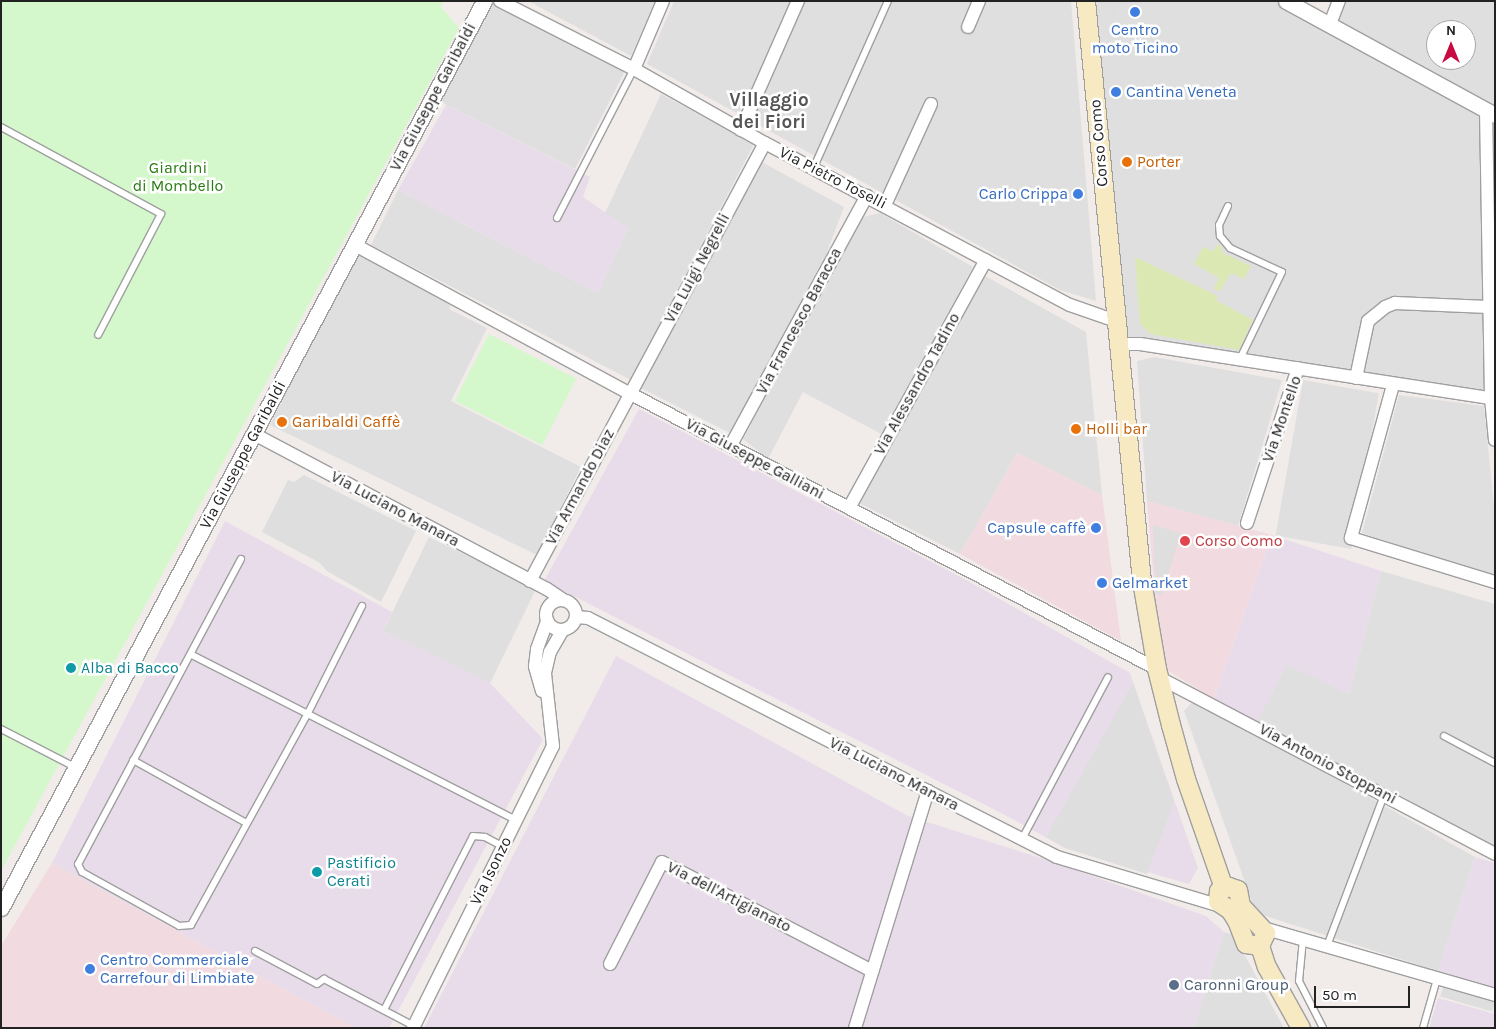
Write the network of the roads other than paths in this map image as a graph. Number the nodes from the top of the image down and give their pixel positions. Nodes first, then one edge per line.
1 (484, 1) edge
2 (500, 1) edge
3 (663, 1) edge
4 (798, 1) edge
5 (888, 1) edge
6 (979, 1) edge
7 (1086, 1) edge
8 (1286, 1) edge
9 (1339, 1) edge
10 (1330, 24) junction
11 (968, 27) dead end
12 (634, 69) junction
13 (931, 104) dead end
14 (1490, 113) edge
15 (1, 127) edge
16 (741, 130) junction
17 (765, 143) junction
18 (814, 167) junction
19 (867, 196) junction
20 (885, 205) junction
21 (1228, 206) dead end
22 (557, 218) dead end
23 (355, 245) junction
24 (986, 260) junction
25 (1488, 307) junction
26 (1116, 321) junction
27 (98, 335) dead end
28 (1118, 344) junction
29 (1239, 361) junction
30 (1298, 368) junction
31 (1356, 378) junction
32 (1393, 385) junction
33 (629, 393) junction
34 (1493, 399) edge
35 (254, 434) junction
36 (1495, 440) edge
37 (731, 445) junction
38 (849, 508) junction
39 (1247, 524) dead end
40 (241, 558) dead end
41 (533, 582) junction
42 (1495, 582) edge
43 (562, 599) junction
44 (362, 606) dead end
45 (547, 615) junction
46 (577, 617) junction
47 (562, 631) junction
48 (192, 655) junction
49 (1158, 673) junction
50 (1108, 676) dead end
51 (549, 711) junction
52 (308, 713) junction
53 (1, 729) edge
54 (1444, 736) dead end
55 (133, 760) junction
56 (1495, 763) edge
57 (76, 768) junction
58 (928, 791) junction
59 (1384, 794) junction
60 (516, 820) junction
61 (246, 823) junction
62 (1022, 839) junction
63 (504, 847) junction
64 (1495, 854) edge
65 (1224, 888) junction
66 (1220, 906) junction
67 (1, 908) edge
68 (1264, 928) junction
69 (1303, 939) junction
70 (1325, 945) junction
71 (1260, 946) junction
72 (255, 951) dead end
73 (610, 964) dead end
74 (872, 971) junction
75 (1437, 979) junction
76 (1495, 995) edge
77 (384, 1010) junction
78 (413, 1027) edge
79 (855, 1028) edge
80 (1301, 1028) edge
81 (1323, 1028) edge
82 (1423, 1028) edge

1 - 23 street, Via Giuseppe Garibaldi
2 - 12 street, Via Pietro Toselli
3 - 12 street
4 - 16 street
5 - 18 lane
6 - 11 street
7 - 26 main road, Corso Como
8 - 10 street
9 - 10 street
10 - 14 street
12 - 16 street, Via Pietro Toselli
12 - 22 lane
13 - 20 street
14 - 25 street
15 - 27 lane
16 - 17 street, Via Pietro Toselli
17 - 18 street, Via Pietro Toselli
17 - 33 street, Via Luigi Negrelli
18 - 19 street, Via Pietro Toselli
19 - 20 street, Via Pietro Toselli
19 - 37 street, Via Francesco Baracca
20 - 24 street, Via Pietro Toselli
21 - 29 lane
23 - 33 street, Via Giuseppe Galliani
23 - 35 street, Via Giuseppe Garibaldi
24 - 26 street, Via Pietro Toselli
24 - 38 street, Via Alessandro Tadino
25 - 31 street
25 - 34 street
26 - 28 main road, Corso Como
28 - 29 street
28 - 49 main road, Corso Como
29 - 30 street
30 - 31 street, Via Montello
30 - 39 street, Via Montello
31 - 32 street, Via Montello
32 - 34 street, Via Montello
32 - 42 street
33 - 37 street, Via Giuseppe Galliani
33 - 41 street, Via Armando Diaz
34 - 36 street
35 - 41 street, Via Luciano Manara
35 - 57 street, Via Giuseppe Garibaldi
37 - 38 street, Via Giuseppe Galliani
38 - 49 street, Via Giuseppe Galliani
40 - 48 lane
41 - 43 street, Via Luciano Manara
41 - 45 street
43 - 45 street
43 - 46 street
44 - 52 lane
45 - 47 street
45 - 51 street, Via Isonzo
46 - 47 street
46 - 58 street, Via Luciano Manara
47 - 51 street, Via Isonzo
48 - 52 lane
48 - 55 lane
49 - 59 street, Via Antonio Stoppani
49 - 65 main road, Corso Como
50 - 62 lane
51 - 60 street, Via Isonzo
52 - 60 lane
52 - 61 lane
53 - 57 lane
54 - 56 lane
55 - 61 lane
55 - 61 lane
57 - 67 street, Via Giuseppe Garibaldi
58 - 62 street, Via Luciano Manara
58 - 74 street
59 - 64 street, Via Antonio Stoppani
59 - 70 lane
60 - 63 street, Via Isonzo
62 - 66 street, Via Luciano Manara
63 - 77 lane
63 - 78 street, Via Isonzo
65 - 66 main road
65 - 68 main road
66 - 71 main road
68 - 69 street
68 - 71 main road
69 - 70 street
69 - 81 lane
70 - 75 street
71 - 80 main road
72 - 77 lane
73 - 74 street, Via dell'Artigianato
74 - 79 street
75 - 76 street
75 - 82 lane
77 - 78 lane

